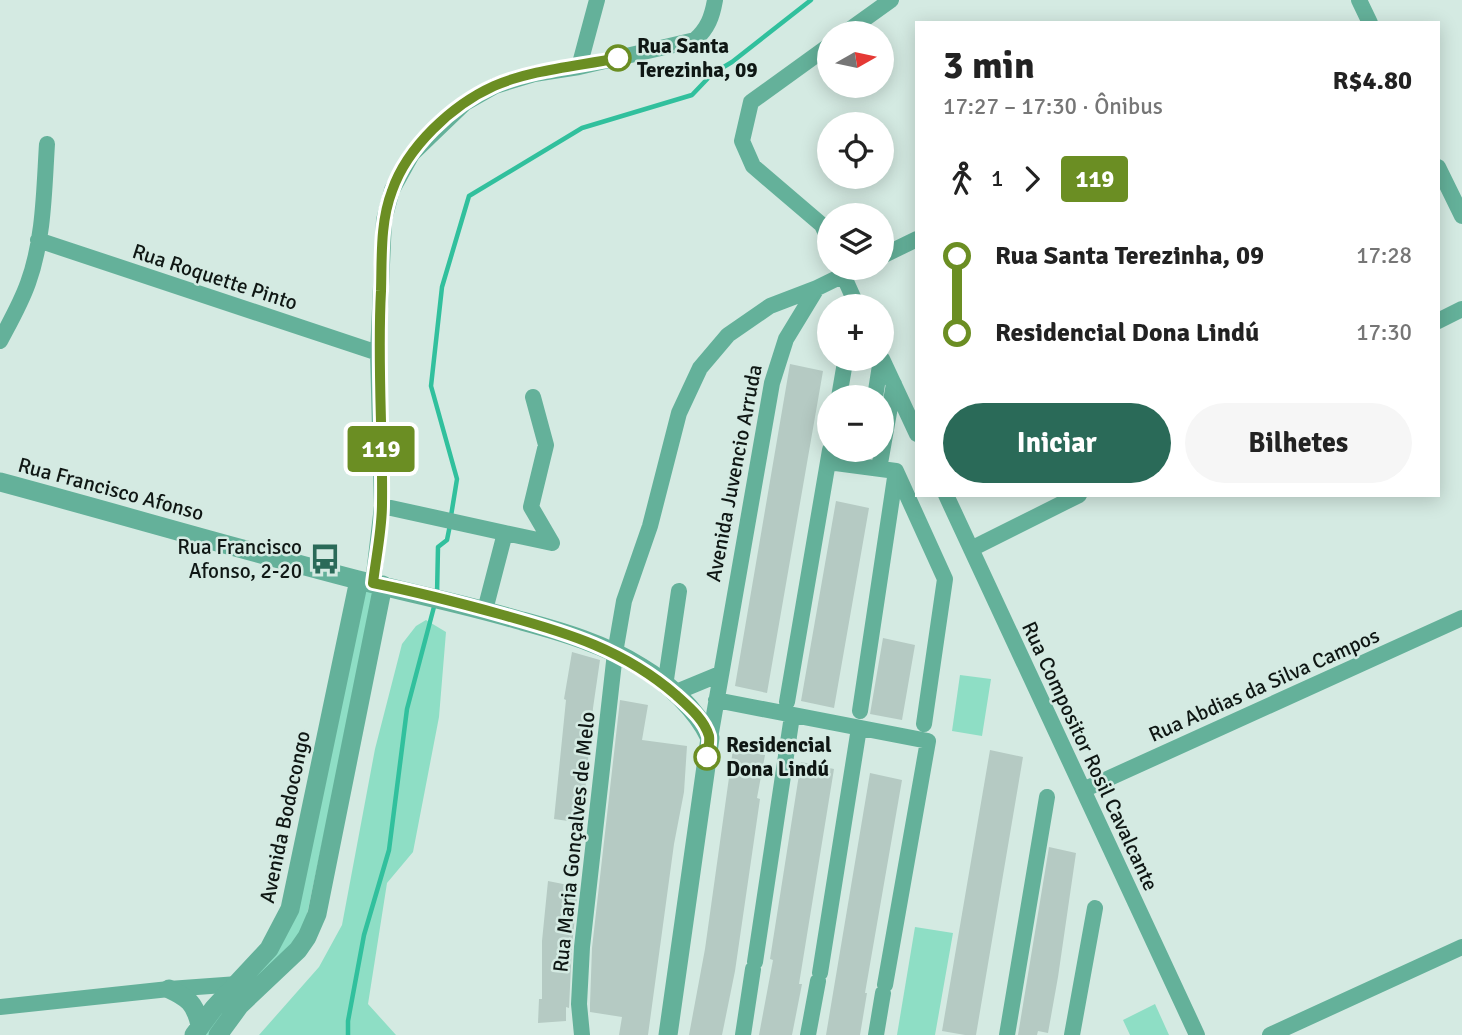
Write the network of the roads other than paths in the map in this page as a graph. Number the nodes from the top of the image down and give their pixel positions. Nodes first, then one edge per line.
1 (597, 0) edge
2 (715, 0) edge
3 (891, 0) edge
4 (1359, 0) edge
5 (862, 21) edge
6 (1364, 21) edge
7 (817, 54) edge
8 (579, 67) junction
9 (47, 144) dead end
10 (1440, 171) edge
11 (1462, 216) edge
12 (817, 221) edge
13 (38, 240) junction
14 (915, 240) edge
15 (894, 250) edge
16 (829, 280) edge
17 (817, 288) junction
18 (1462, 309) edge
19 (1440, 320) edge
20 (0, 341) edge
21 (378, 353) junction
22 (888, 371) edge
23 (894, 384) junction
24 (533, 397) dead end
25 (915, 430) edge
26 (828, 462) edge
27 (850, 462) edge
28 (869, 462) edge
29 (871, 468) junction
30 (896, 471) junction
31 (0, 482) edge
32 (947, 497) edge
33 (1075, 497) edge
34 (382, 506) junction
35 (505, 533) junction
36 (971, 549) junction
37 (372, 583) junction
38 (679, 592) dead end
39 (485, 610) junction
40 (1462, 618) edge
41 (615, 653) junction
42 (720, 674) junction
43 (670, 690) junction
44 (715, 705) junction
45 (786, 710) junction
46 (860, 711) dead end
47 (924, 724) dead end
48 (859, 728) junction
49 (710, 738) junction
50 (1083, 790) junction
51 (1047, 797) dead end
52 (1095, 908) dead end
53 (1462, 947) edge
54 (238, 984) junction
55 (169, 989) junction
56 (0, 1007) edge
57 (197, 1030) edge
58 (218, 1035) edge
59 (582, 1035) edge
60 (668, 1035) edge
61 (743, 1035) edge
62 (808, 1035) edge
63 (876, 1035) edge
64 (1007, 1035) edge
65 (1072, 1035) edge
66 (1197, 1035) edge
67 (1270, 1035) edge

1 - 8 street
2 - 8 street, Avenida Bodocongo
3 - 5 street
4 - 6 street
7 - 12 street
8 - 21 street, Avenida Bodocongo
9 - 13 street
10 - 11 street
13 - 20 street
13 - 21 street, Rua Roquette Pinto
14 - 15 street
16 - 17 street, Rua Maria Gonçalves de Melo
17 - 41 street, Rua Maria Gonçalves de Melo
17 - 42 street, Avenida Juvencio Arruda
18 - 19 street
21 - 34 street, Avenida Bodocongo
22 - 23 street
23 - 25 street
23 - 29 street
24 - 35 street
26 - 45 street
27 - 29 street
28 - 29 street
29 - 30 street
30 - 46 street
30 - 47 street
31 - 37 street, Rua Francisco Afonso
32 - 36 street, Rua Compositor Rosil Cavalcante
33 - 36 street
34 - 35 street
34 - 37 street, Avenida Bodocongo
35 - 39 street
36 - 50 street, Rua Compositor Rosil Cavalcante
37 - 39 street, Rua Francisco Afonso
37 - 54 street, Avenida Bodocongo
37 - 58 street, Avenida Bodocongo
38 - 43 street
39 - 41 street, Rua Francisco Afonso
40 - 50 street, Rua Abdias da Silva Campos
41 - 43 street, Rua Francisco Afonso
41 - 59 street, Rua Maria Gonçalves de Melo
42 - 43 street
42 - 44 street, Avenida Juvencio Arruda
43 - 49 street, Rua Francisco Afonso
44 - 45 street
44 - 49 street, Avenida Juvencio Arruda
45 - 48 street
45 - 61 street
48 - 62 street
48 - 63 street
49 - 60 street
50 - 66 street, Rua Compositor Rosil Cavalcante
51 - 64 street
52 - 65 street
53 - 67 street
54 - 55 street
54 - 57 street, Avenida Bodocongo
55 - 56 street
55 - 57 street

